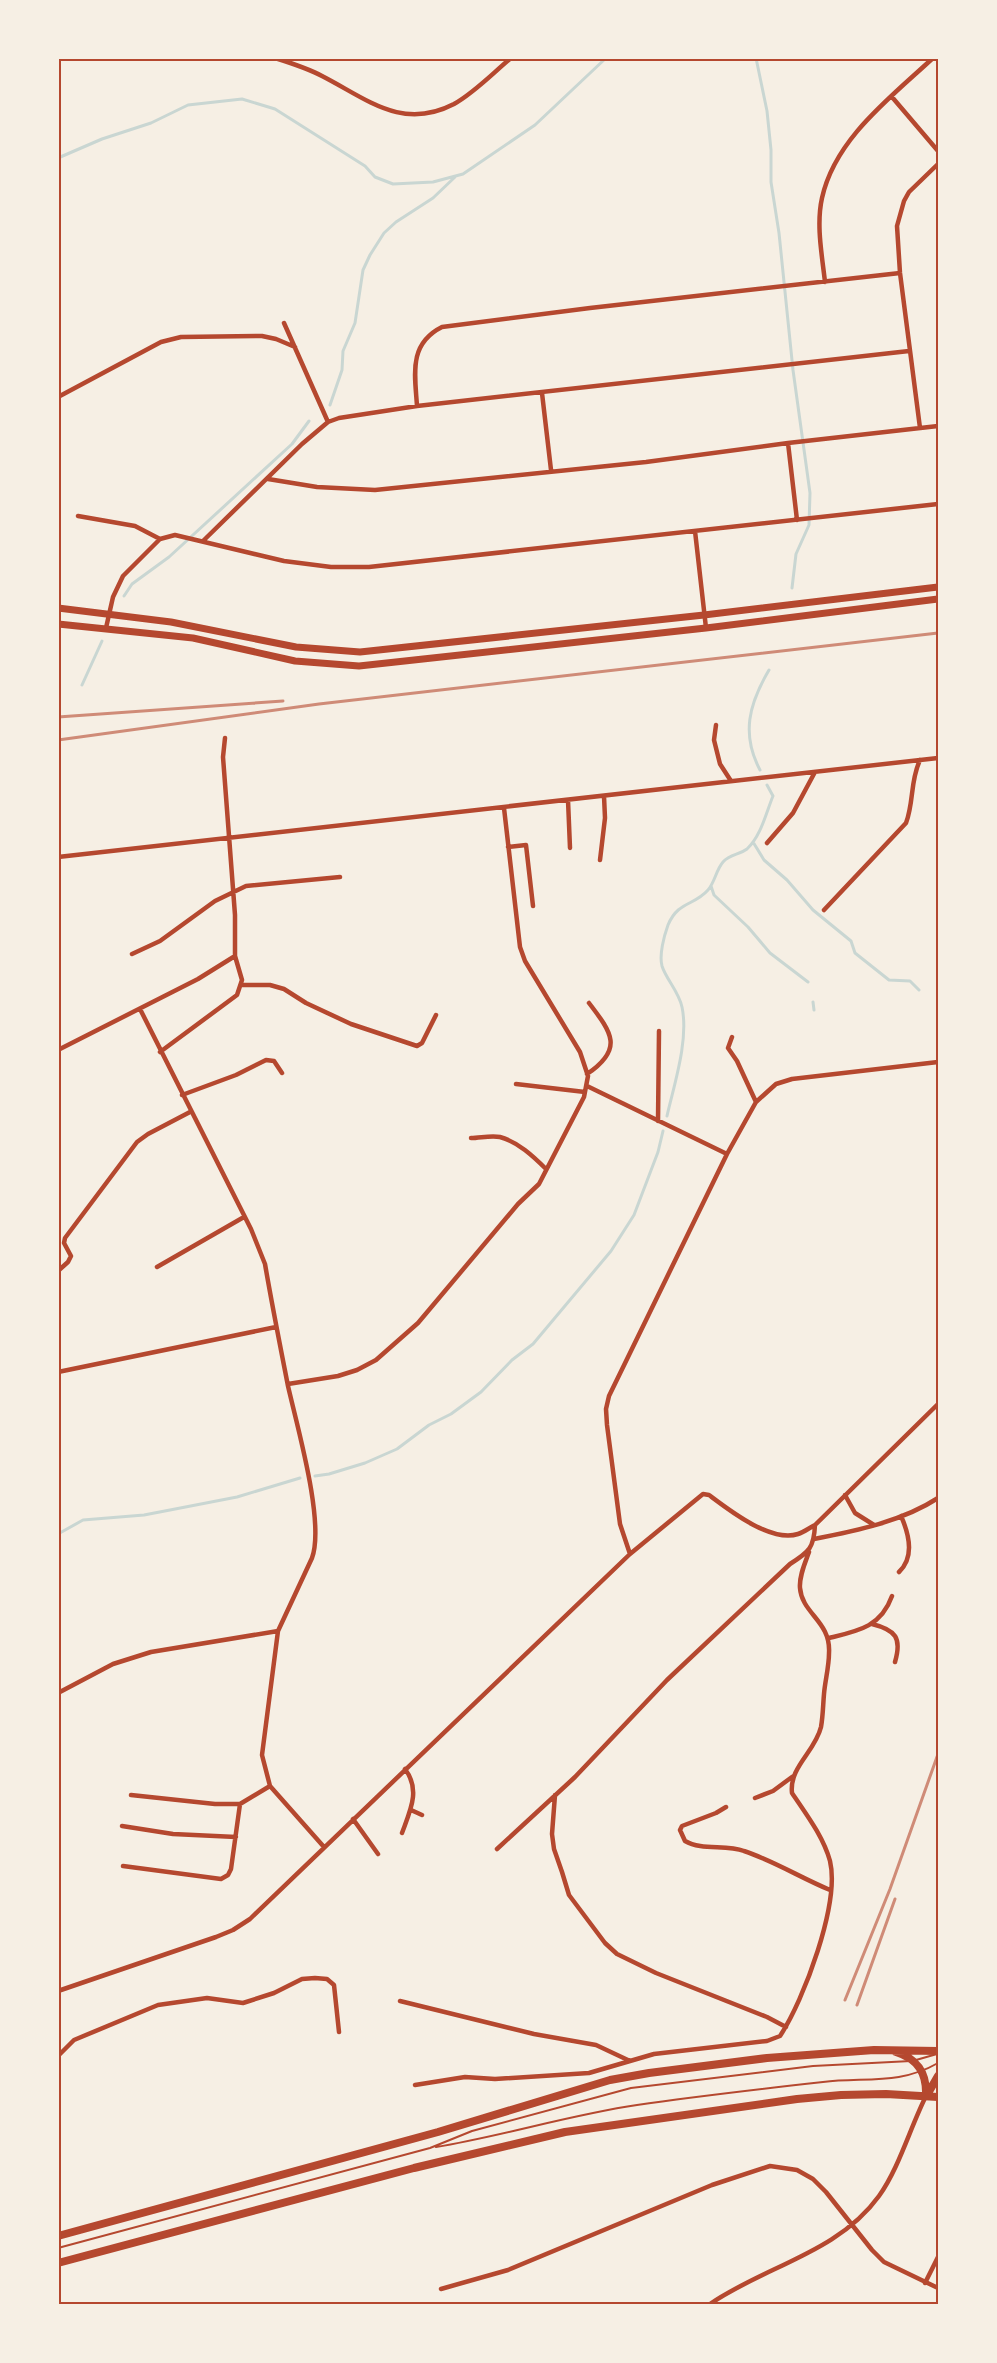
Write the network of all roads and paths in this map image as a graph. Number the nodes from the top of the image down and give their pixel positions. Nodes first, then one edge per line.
1 (275, 58) edge
2 (511, 58) edge
3 (933, 58) edge
4 (891, 97) junction
5 (939, 151) edge
6 (939, 164) edge
7 (900, 273) junction
8 (825, 282) junction
9 (284, 323) dead end
10 (295, 346) junction
11 (909, 351) junction
12 (542, 393) junction
13 (58, 397) edge
14 (417, 406) junction
15 (328, 422) junction
16 (939, 426) edge
17 (920, 428) junction
18 (788, 443) junction
19 (551, 470) junction
20 (268, 479) junction
21 (939, 504) edge
22 (78, 516) dead end
23 (797, 520) junction
24 (695, 531) junction
25 (160, 539) junction
26 (203, 541) junction
27 (939, 587) edge
28 (939, 599) edge
29 (58, 608) edge
30 (110, 613) junction
31 (705, 615) junction
32 (58, 624) edge
33 (106, 628) junction
34 (706, 628) junction
35 (716, 725) dead end
36 (225, 738) dead end
37 (939, 758) edge
38 (920, 760) junction
39 (815, 772) junction
40 (731, 781) junction
41 (604, 796) junction
42 (568, 800) junction
43 (504, 808) junction
44 (228, 837) junction
45 (767, 843) dead end
46 (508, 847) junction
47 (570, 848) dead end
48 (58, 856) edge
49 (600, 860) dead end
50 (340, 877) dead end
51 (232, 891) junction
52 (533, 906) dead end
53 (824, 910) dead end
54 (132, 954) dead end
55 (235, 956) junction
56 (241, 986) junction
57 (589, 1003) dead end
58 (140, 1009) junction
59 (436, 1015) dead end
60 (659, 1031) dead end
61 (732, 1037) dead end
62 (58, 1050) edge
63 (160, 1052) junction
64 (939, 1062) edge
65 (282, 1073) dead end
66 (587, 1074) junction
67 (516, 1084) dead end
68 (586, 1089) junction
69 (182, 1095) junction
70 (756, 1102) junction
71 (190, 1112) junction
72 (658, 1120) junction
73 (471, 1138) dead end
74 (727, 1154) junction
75 (546, 1169) junction
76 (244, 1217) junction
77 (157, 1267) dead end
78 (58, 1271) edge
79 (276, 1327) junction
80 (58, 1372) edge
81 (288, 1384) junction
82 (939, 1404) edge
83 (845, 1495) junction
84 (939, 1498) edge
85 (901, 1516) junction
86 (815, 1525) junction
87 (874, 1525) junction
88 (814, 1539) junction
89 (809, 1552) junction
90 (630, 1554) junction
91 (899, 1572) dead end
92 (892, 1596) dead end
93 (872, 1624) junction
94 (278, 1631) junction
95 (829, 1638) junction
96 (895, 1662) dead end
97 (58, 1693) edge
98 (405, 1769) junction
99 (792, 1777) junction
100 (270, 1786) junction
101 (131, 1795) dead end
102 (555, 1795) junction
103 (755, 1798) dead end
104 (240, 1804) junction
105 (726, 1807) dead end
106 (411, 1810) junction
107 (422, 1815) dead end
108 (353, 1819) junction
109 (122, 1826) dead end
110 (402, 1833) dead end
111 (236, 1836) junction
112 (324, 1847) junction
113 (497, 1850) dead end
114 (378, 1854) dead end
115 (123, 1866) dead end
116 (830, 1890) junction
117 (58, 1991) edge
118 (400, 2001) dead end
119 (786, 2027) junction
120 (339, 2032) dead end
121 (891, 2050) junction
122 (939, 2052) edge
123 (58, 2056) edge
124 (630, 2061) junction
125 (912, 2061) junction
126 (939, 2063) edge
127 (923, 2072) junction
128 (939, 2076) edge
129 (415, 2085) dead end
130 (926, 2096) junction
131 (939, 2097) edge
132 (430, 2148) junction
133 (852, 2226) junction
134 (58, 2236) edge
135 (58, 2248) edge
136 (939, 2257) edge
137 (58, 2264) edge
138 (926, 2283) junction
139 (939, 2288) edge
140 (441, 2289) dead end
141 (710, 2304) edge

1 - 2 street
3 - 4 street
4 - 5 street
4 - 8 street
6 - 7 street
7 - 8 street
7 - 11 street
8 - 14 street
9 - 10 street
10 - 13 street
10 - 15 street
11 - 12 street
11 - 17 street
12 - 14 street
12 - 19 street
14 - 15 street
15 - 20 street
16 - 17 street
17 - 18 street
18 - 19 street
18 - 23 street
19 - 20 street
20 - 26 street
21 - 23 street
22 - 25 street
23 - 24 street
24 - 26 street
24 - 31 street
25 - 26 street
25 - 30 street
27 - 31 main road
28 - 34 main road
29 - 30 main road
30 - 31 main road
30 - 33 street
31 - 34 street
32 - 33 main road
33 - 34 main road
35 - 40 street
36 - 44 street
37 - 38 street
38 - 39 street
38 - 53 street
39 - 40 street
39 - 45 street
40 - 41 street
41 - 42 street
41 - 49 street
42 - 43 street
42 - 47 street
43 - 44 street
43 - 46 street
44 - 48 street
44 - 51 street
46 - 52 street
46 - 66 street
50 - 51 street
51 - 54 street
51 - 55 street
55 - 56 street
55 - 58 street
56 - 59 street
56 - 63 street
57 - 66 street
58 - 62 street
58 - 63 street
60 - 72 street
61 - 70 street
63 - 69 street
64 - 70 street
65 - 69 street
66 - 68 street
67 - 68 street
68 - 72 street
68 - 75 street
69 - 71 street
70 - 74 street
71 - 76 street
71 - 78 street
72 - 74 street
73 - 75 street
74 - 90 street
75 - 81 street
76 - 77 street
76 - 79 street
79 - 80 street
79 - 81 street
81 - 94 street
82 - 83 street
83 - 86 street
83 - 87 street
84 - 85 street
85 - 87 street
85 - 91 street
86 - 88 street
86 - 90 street
87 - 88 street
88 - 89 street
89 - 95 street
89 - 102 street
90 - 98 street
92 - 93 street
93 - 95 street
93 - 96 street
94 - 97 street
94 - 100 street
95 - 99 street
98 - 106 street
98 - 108 street
99 - 103 street
99 - 116 street
100 - 104 street
100 - 112 street
101 - 104 street
102 - 113 street
102 - 119 street
104 - 111 street
105 - 116 street
106 - 107 street
106 - 110 street
108 - 112 street
108 - 114 street
109 - 111 street
111 - 115 street
112 - 117 street
116 - 119 street
118 - 124 street
119 - 124 street
120 - 123 street
121 - 122 main road
121 - 125 main road
121 - 134 main road
122 - 125 lane
124 - 129 street
125 - 127 main road
125 - 132 lane
126 - 127 lane
127 - 130 main road
127 - 132 lane
128 - 130 main road
130 - 131 main road
130 - 133 street
130 - 137 main road
132 - 135 lane
133 - 138 street
133 - 140 street
133 - 141 street
136 - 138 street
138 - 139 street

